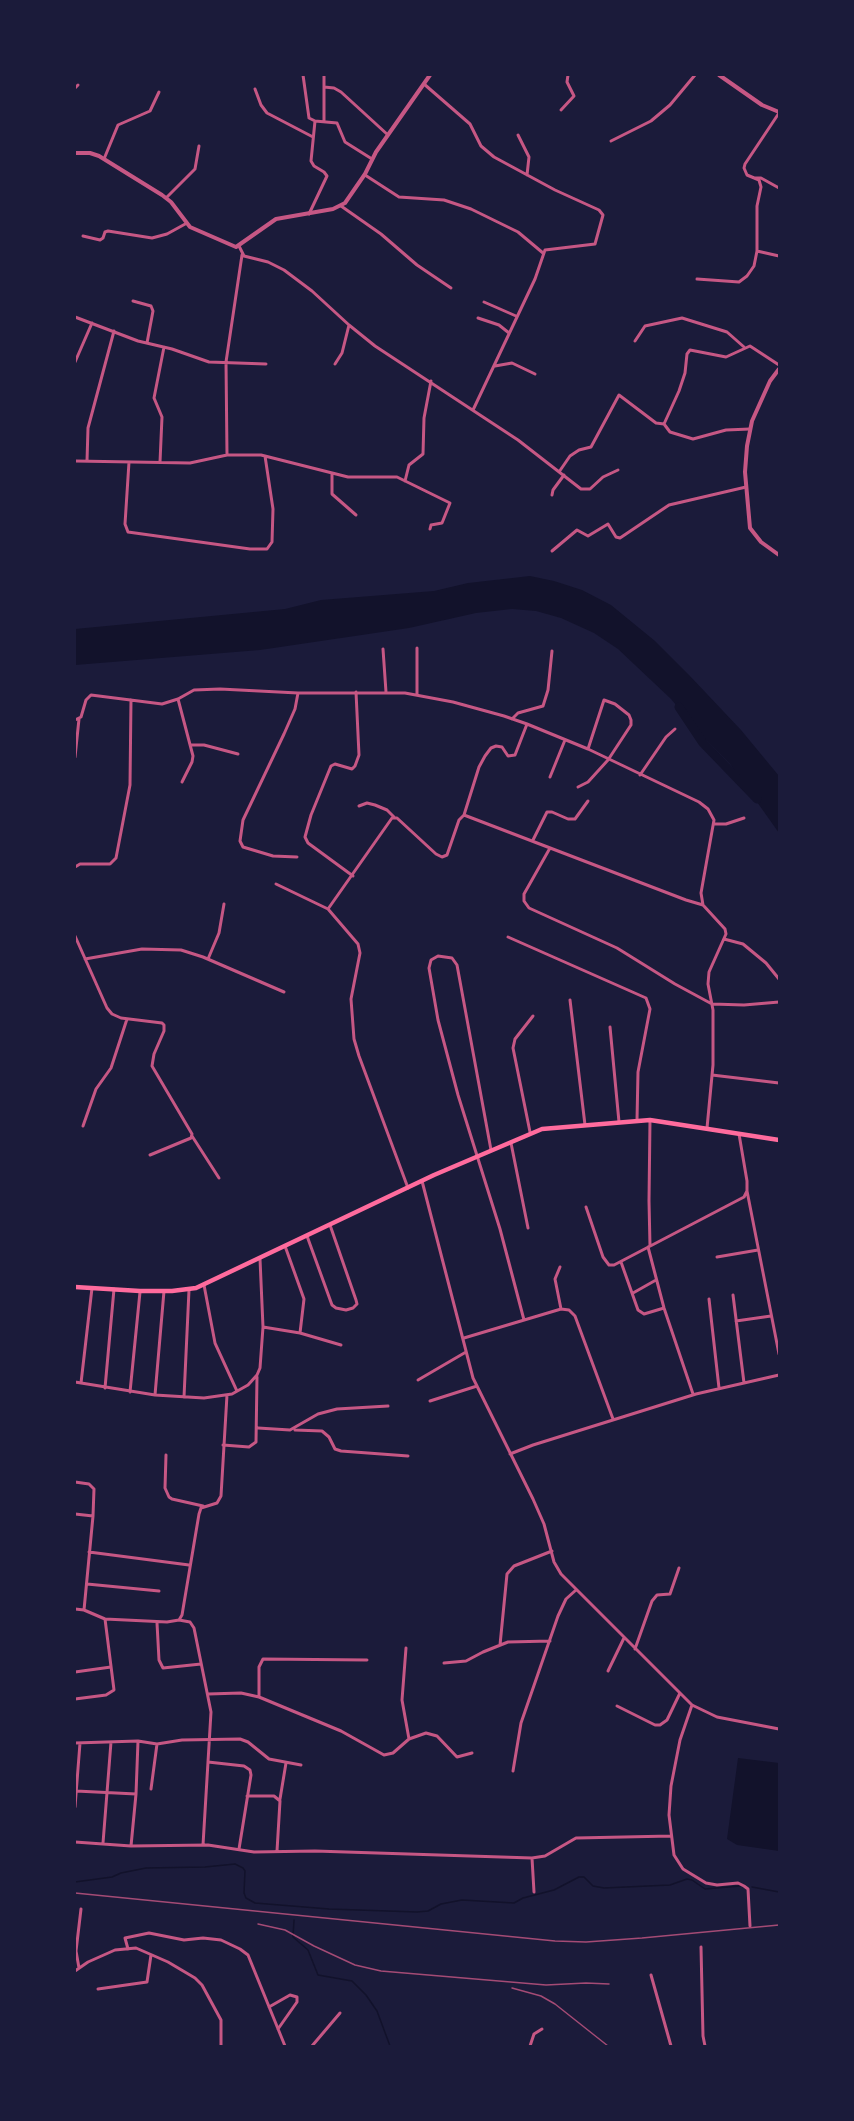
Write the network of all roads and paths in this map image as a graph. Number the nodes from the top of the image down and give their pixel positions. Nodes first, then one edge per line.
1 (303, 75) edge
2 (324, 75) edge
3 (430, 75) edge
4 (568, 75) edge
5 (694, 75) edge
6 (718, 75) edge
7 (424, 84) junction
8 (324, 87) junction
9 (255, 89) dead end
10 (159, 92) dead end
11 (561, 110) dead end
12 (779, 113) edge
13 (315, 121) junction
14 (324, 121) junction
15 (388, 135) junction
16 (518, 135) dead end
17 (313, 137) junction
18 (611, 141) dead end
19 (199, 146) dead end
20 (75, 153) edge
21 (104, 159) junction
22 (372, 159) junction
23 (365, 174) junction
24 (527, 175) junction
25 (754, 178) junction
26 (779, 188) edge
27 (166, 198) junction
28 (341, 206) junction
29 (309, 214) junction
30 (187, 223) junction
31 (83, 236) dead end
32 (239, 246) junction
33 (757, 251) junction
34 (543, 253) junction
35 (242, 255) junction
36 (779, 256) edge
37 (697, 279) dead end
38 (451, 288) dead end
39 (133, 301) dead end
40 (484, 302) dead end
41 (516, 316) junction
42 (75, 317) edge
43 (478, 318) dead end
44 (92, 323) junction
45 (349, 325) junction
46 (114, 330) junction
47 (509, 333) junction
48 (635, 341) dead end
49 (147, 343) junction
50 (164, 346) junction
51 (744, 347) junction
52 (75, 362) edge
53 (226, 362) junction
54 (266, 364) dead end
55 (335, 364) dead end
56 (494, 367) junction
57 (779, 367) edge
58 (534, 374) dead end
59 (431, 381) junction
60 (473, 410) junction
61 (664, 424) junction
62 (750, 429) junction
63 (227, 455) junction
64 (265, 456) junction
65 (75, 461) edge
66 (87, 461) junction
67 (129, 461) junction
68 (160, 462) junction
69 (618, 470) dead end
70 (559, 472) junction
71 (332, 473) junction
72 (564, 476) junction
73 (405, 481) junction
74 (746, 487) junction
75 (552, 495) dead end
76 (356, 515) dead end
77 (430, 529) dead end
78 (552, 551) dead end
79 (779, 555) edge
80 (417, 648) dead end
81 (383, 649) dead end
82 (552, 651) dead end
83 (356, 692) junction
84 (386, 692) junction
85 (298, 693) junction
86 (417, 695) junction
87 (178, 699) junction
88 (131, 700) junction
89 (77, 719) edge
90 (512, 719) junction
91 (527, 724) junction
92 (675, 729) dead end
93 (565, 740) junction
94 (190, 745) junction
95 (588, 749) junction
96 (238, 754) dead end
97 (75, 757) edge
98 (608, 760) junction
99 (640, 775) junction
100 (550, 777) dead end
101 (182, 782) dead end
102 (578, 787) dead end
103 (588, 801) dead end
104 (359, 806) dead end
105 (464, 815) junction
106 (394, 817) junction
107 (744, 818) dead end
108 (714, 824) junction
109 (533, 840) junction
110 (550, 848) junction
111 (297, 857) dead end
112 (75, 867) edge
113 (353, 876) junction
114 (276, 884) dead end
115 (224, 904) dead end
116 (703, 904) junction
117 (328, 909) junction
118 (75, 936) edge
119 (508, 937) dead end
120 (724, 939) junction
121 (85, 959) junction
122 (208, 959) junction
123 (779, 979) edge
124 (284, 992) dead end
125 (570, 1000) dead end
126 (779, 1002) edge
127 (711, 1004) junction
128 (533, 1016) dead end
129 (127, 1019) junction
130 (610, 1027) dead end
131 (712, 1075) junction
132 (779, 1083) edge
133 (637, 1120) junction
134 (650, 1120) junction
135 (619, 1122) junction
136 (585, 1125) junction
137 (83, 1126) dead end
138 (707, 1129) junction
139 (530, 1132) junction
140 (739, 1134) junction
141 (192, 1136) junction
142 (779, 1140) edge
143 (511, 1141) junction
144 (491, 1150) junction
145 (150, 1155) dead end
146 (477, 1156) junction
147 (219, 1178) dead end
148 (422, 1181) junction
149 (408, 1188) junction
150 (747, 1191) junction
151 (586, 1207) dead end
152 (330, 1224) junction
153 (528, 1227) dead end
154 (307, 1236) junction
155 (285, 1246) junction
156 (649, 1246) junction
157 (758, 1250) junction
158 (717, 1257) dead end
159 (260, 1259) junction
160 (621, 1261) junction
161 (560, 1267) dead end
162 (656, 1280) junction
163 (204, 1285) junction
164 (75, 1287) edge
165 (92, 1288) junction
166 (114, 1289) junction
167 (189, 1290) junction
168 (140, 1291) junction
169 (164, 1291) junction
170 (633, 1293) junction
171 (733, 1295) dead end
172 (709, 1299) dead end
173 (664, 1308) junction
174 (561, 1309) junction
175 (771, 1316) junction
176 (524, 1320) junction
177 (736, 1321) junction
178 (263, 1327) junction
179 (300, 1332) junction
180 (464, 1338) junction
181 (341, 1345) dead end
182 (466, 1352) junction
183 (779, 1354) edge
184 (257, 1375) junction
185 (779, 1375) edge
186 (418, 1380) dead end
187 (75, 1382) edge
188 (81, 1383) junction
189 (744, 1383) junction
190 (477, 1386) junction
191 (105, 1388) junction
192 (719, 1388) junction
193 (237, 1391) junction
194 (130, 1392) junction
195 (693, 1394) junction
196 (155, 1395) junction
197 (227, 1395) junction
198 (184, 1397) junction
199 (430, 1401) dead end
200 (388, 1406) dead end
201 (613, 1419) junction
202 (258, 1428) junction
203 (290, 1430) junction
204 (223, 1445) junction
205 (510, 1454) junction
206 (166, 1455) dead end
207 (408, 1456) dead end
208 (75, 1482) edge
209 (205, 1506) junction
210 (75, 1514) edge
211 (93, 1516) junction
212 (552, 1551) junction
213 (89, 1552) junction
214 (189, 1565) junction
215 (679, 1568) dead end
216 (87, 1584) junction
217 (576, 1590) junction
218 (159, 1591) dead end
219 (75, 1609) edge
220 (84, 1610) junction
221 (105, 1619) junction
222 (179, 1620) junction
223 (157, 1622) junction
224 (624, 1638) junction
225 (550, 1641) junction
226 (500, 1645) junction
227 (405, 1648) dead end
228 (635, 1649) junction
229 (367, 1660) dead end
230 (444, 1663) dead end
231 (201, 1664) junction
232 (111, 1667) junction
233 (608, 1671) dead end
234 (75, 1672) edge
235 (680, 1693) junction
236 (208, 1694) junction
237 (259, 1696) junction
238 (75, 1698) edge
239 (692, 1705) junction
240 (617, 1706) dead end
241 (779, 1729) edge
242 (409, 1739) junction
243 (209, 1740) junction
244 (138, 1741) junction
245 (111, 1742) junction
246 (75, 1743) edge
247 (80, 1743) junction
248 (158, 1744) junction
249 (472, 1753) dead end
250 (208, 1762) junction
251 (286, 1763) junction
252 (301, 1765) dead end
253 (513, 1771) dead end
254 (151, 1789) dead end
255 (76, 1791) edge
256 (107, 1793) junction
257 (136, 1794) junction
258 (248, 1796) junction
259 (280, 1801) junction
260 (75, 1807) edge
261 (671, 1836) junction
262 (75, 1842) edge
263 (103, 1843) junction
264 (202, 1845) junction
265 (131, 1846) junction
266 (239, 1850) junction
267 (277, 1851) junction
268 (532, 1858) junction
269 (534, 1892) dead end
270 (81, 1910) dead end
271 (750, 1926) dead end
272 (701, 1947) dead end
273 (128, 1949) junction
274 (151, 1955) junction
275 (77, 1970) edge
276 (651, 1975) dead end
277 (98, 1989) dead end
278 (269, 2007) junction
279 (340, 2013) dead end
280 (278, 2029) junction
281 (542, 2029) dead end
282 (704, 2045) edge
283 (220, 2046) edge
284 (285, 2046) edge
285 (312, 2046) edge
286 (530, 2046) edge
287 (671, 2046) edge
288 (699, 2046) edge

1 - 13 street
2 - 8 street
3 - 7 street
4 - 11 street
5 - 18 street
6 - 12 street
7 - 15 street
7 - 24 street
8 - 14 street
8 - 15 street
9 - 17 street
10 - 21 street
12 - 25 street
13 - 14 street
13 - 17 street
14 - 22 street
15 - 22 street
16 - 24 street
17 - 29 street
19 - 27 street
20 - 21 street
21 - 27 street
22 - 23 street
23 - 28 street
23 - 34 street
24 - 34 street
25 - 26 street
25 - 33 street
27 - 30 street
28 - 29 street
28 - 38 street
29 - 32 street
30 - 31 street
30 - 32 street
32 - 35 street
33 - 36 street
33 - 37 street
34 - 41 street
35 - 45 street
35 - 53 street
39 - 49 street
40 - 41 street
41 - 47 street
42 - 44 street
43 - 47 street
44 - 46 street
44 - 52 street
45 - 55 street
45 - 59 street
46 - 49 street
46 - 66 street
47 - 56 street
48 - 51 street
49 - 50 street
50 - 53 street
50 - 68 street
51 - 57 street
51 - 61 street
53 - 54 street
53 - 63 street
56 - 58 street
56 - 60 street
57 - 62 street
59 - 60 street
59 - 73 street
60 - 70 street
61 - 62 street
61 - 70 street
62 - 74 street
63 - 64 street
63 - 68 street
64 - 67 street
64 - 71 street
65 - 66 street
66 - 67 street
67 - 68 street
69 - 72 street
70 - 72 street
71 - 73 street
71 - 76 street
72 - 75 street
73 - 77 street
74 - 78 street
74 - 79 street
80 - 86 street
81 - 84 street
82 - 90 street
83 - 84 street
83 - 85 street
83 - 113 street
84 - 86 street
85 - 87 street
85 - 111 street
86 - 90 street
87 - 88 street
87 - 94 street
88 - 89 street
88 - 112 street
89 - 97 street
90 - 91 street
91 - 93 street
91 - 105 street
92 - 99 street
93 - 95 street
93 - 100 street
94 - 96 street
94 - 101 street
95 - 98 street
95 - 98 street
98 - 99 street
98 - 102 street
99 - 108 street
103 - 109 street
104 - 106 street
105 - 106 street
105 - 109 street
106 - 113 street
107 - 108 street
108 - 116 street
109 - 110 street
110 - 116 street
110 - 127 street
113 - 117 street
114 - 117 street
115 - 122 street
116 - 120 street
117 - 149 street
118 - 121 street
119 - 133 street
120 - 123 street
120 - 127 street
121 - 122 street
121 - 129 street
122 - 124 street
125 - 136 street
126 - 127 street
127 - 131 street
128 - 139 street
129 - 137 street
129 - 141 street
130 - 135 street
131 - 132 street
131 - 138 street
133 - 134 main road
133 - 135 main road
134 - 138 main road
134 - 156 street
135 - 136 main road
136 - 139 main road
138 - 140 main road
139 - 143 main road
140 - 142 main road
140 - 150 street
141 - 145 street
141 - 147 street
143 - 144 main road
143 - 153 street
144 - 146 main road
144 - 146 street
146 - 148 main road
146 - 176 street
148 - 149 main road
148 - 180 street
149 - 152 main road
150 - 156 street
150 - 157 street
151 - 160 street
152 - 154 main road
152 - 154 street
154 - 155 main road
155 - 159 main road
155 - 179 street
156 - 160 street
156 - 162 street
157 - 158 street
157 - 175 street
159 - 163 main road
159 - 178 street
160 - 170 street
161 - 174 street
162 - 170 street
162 - 173 street
163 - 167 main road
163 - 193 street
164 - 165 main road
165 - 166 main road
165 - 188 street
166 - 168 main road
166 - 191 street
167 - 169 main road
167 - 198 street
168 - 169 main road
168 - 194 street
169 - 196 street
170 - 173 street
171 - 177 street
172 - 192 street
173 - 195 street
174 - 176 street
174 - 201 street
175 - 177 street
175 - 183 street
176 - 180 street
177 - 189 street
178 - 179 street
178 - 184 street
179 - 181 street
180 - 182 street
182 - 186 street
182 - 190 street
184 - 193 street
184 - 202 street
185 - 189 street
187 - 188 street
188 - 191 street
189 - 192 street
190 - 199 street
190 - 205 street
191 - 194 street
192 - 195 street
193 - 197 street
194 - 196 street
195 - 201 street
196 - 198 street
197 - 198 street
197 - 204 street
200 - 203 street
201 - 205 street
202 - 203 street
202 - 204 street
203 - 207 street
204 - 209 street
205 - 212 street
206 - 209 street
208 - 211 street
209 - 214 street
210 - 211 street
211 - 213 street
212 - 217 street
212 - 226 street
213 - 214 street
213 - 216 street
214 - 222 street
215 - 228 street
216 - 218 street
216 - 220 street
217 - 224 street
217 - 225 street
219 - 220 street
220 - 221 street
221 - 223 street
221 - 232 street
222 - 223 street
222 - 231 street
223 - 231 street
224 - 228 street
224 - 233 street
225 - 226 street
225 - 253 street
226 - 230 street
227 - 242 street
228 - 235 street
229 - 237 street
231 - 236 street
232 - 234 street
232 - 238 street
235 - 239 street
235 - 240 street
236 - 237 street
236 - 243 street
237 - 242 street
239 - 241 street
239 - 261 street
242 - 249 street
243 - 248 street
243 - 250 street
243 - 251 street
244 - 245 street
244 - 248 street
244 - 257 street
245 - 247 street
245 - 256 street
246 - 247 street
247 - 255 street
248 - 254 street
250 - 258 street
250 - 264 street
251 - 252 street
251 - 259 street
255 - 256 street
255 - 260 street
256 - 257 street
256 - 263 street
257 - 265 street
258 - 259 street
258 - 266 street
259 - 267 street
261 - 268 street
261 - 271 street
262 - 263 street
263 - 265 street
264 - 265 street
264 - 266 street
266 - 267 street
267 - 268 street
268 - 269 street
270 - 275 street
272 - 282 street
273 - 274 street
273 - 275 street
273 - 278 street
274 - 277 street
274 - 283 street
276 - 287 street
278 - 280 street
278 - 280 street
279 - 285 street
280 - 284 street
281 - 286 street
282 - 288 street

